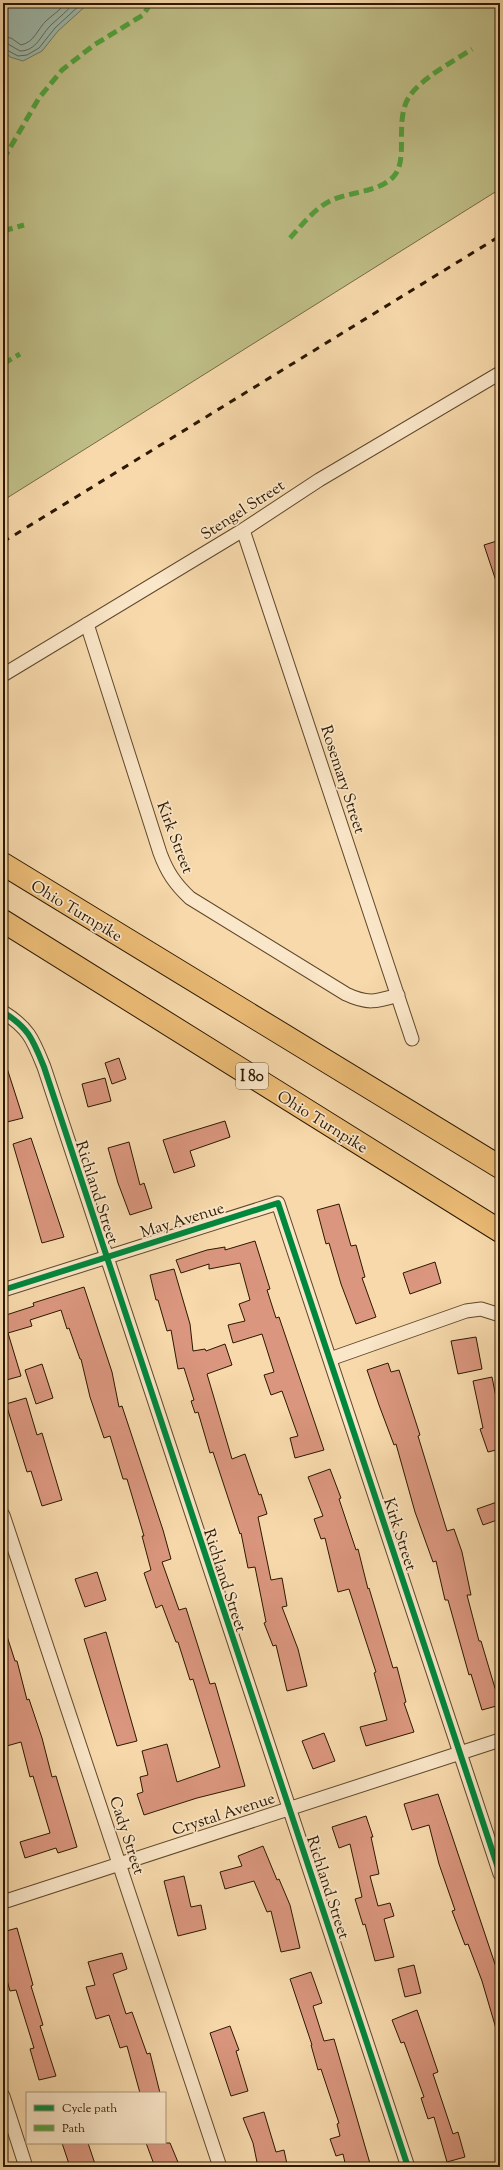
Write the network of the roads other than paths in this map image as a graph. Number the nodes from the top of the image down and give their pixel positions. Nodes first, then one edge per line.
1 (500, 373) edge
2 (243, 530) junction
3 (87, 624) junction
4 (3, 675) edge
5 (3, 864) edge
6 (3, 922) edge
7 (398, 995) junction
8 (3, 1012) edge
9 (412, 1039) dead end
10 (500, 1167) edge
11 (278, 1203) joint
12 (500, 1231) edge
13 (105, 1257) junction
14 (3, 1290) edge
15 (500, 1315) edge
16 (330, 1359) junction
17 (3, 1515) edge
18 (500, 1740) edge
19 (460, 1753) junction
20 (289, 1809) junction
21 (120, 1864) junction
22 (500, 1874) edge
23 (3, 1902) edge
24 (3, 2096) edge
25 (26, 2167) edge
26 (220, 2167) edge
27 (408, 2167) edge

1 - 2 street, Stengel Street
2 - 3 street, Stengel Street
2 - 7 street, Rosemary Street
3 - 4 street, Stengel Street
3 - 7 street, Kirk Street
5 - 10 highway, Ohio Turnpike
6 - 12 highway, Ohio Turnpike / I 80
7 - 9 street, Rosemary Street
8 - 13 street, Richland Street
11 - 13 street, May Avenue
11 - 16 street, Kirk Street
13 - 14 street, May Avenue
13 - 20 street, Richland Street
15 - 16 street
16 - 19 street, Kirk Street
17 - 21 street, Cady Street
18 - 19 street, Crystal Avenue
19 - 20 street, Crystal Avenue
19 - 22 street, Kirk Street
20 - 21 street, Crystal Avenue
20 - 27 street, Richland Street
21 - 23 street, Crystal Avenue
21 - 26 street, Cady Street
24 - 25 street

